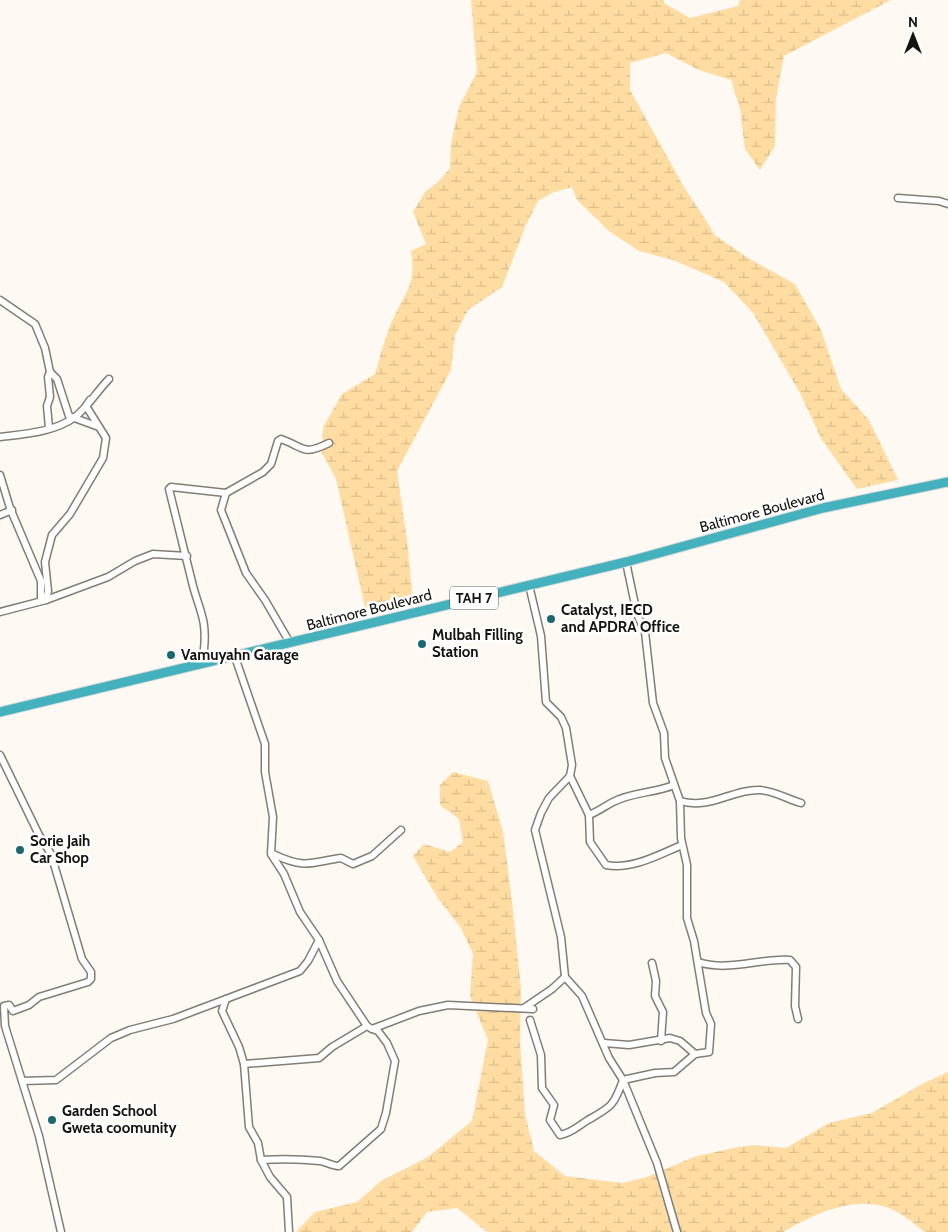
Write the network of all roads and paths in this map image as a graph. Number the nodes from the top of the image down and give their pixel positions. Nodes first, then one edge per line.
1 (898, 198) dead end
2 (948, 204) edge
3 (0, 300) edge
4 (50, 372) junction
5 (109, 379) dead end
6 (90, 400) junction
7 (75, 417) junction
8 (100, 427) junction
9 (49, 428) junction
10 (0, 437) edge
11 (329, 443) dead end
12 (0, 475) edge
13 (948, 482) edge
14 (226, 493) junction
15 (12, 510) junction
16 (0, 515) edge
17 (187, 556) junction
18 (626, 562) junction
19 (529, 585) junction
20 (43, 600) junction
21 (0, 612) edge
22 (290, 643) junction
23 (204, 649) dead end
24 (235, 657) junction
25 (0, 712) edge
26 (0, 755) edge
27 (570, 776) junction
28 (674, 785) junction
29 (680, 801) junction
30 (801, 803) dead end
31 (589, 815) junction
32 (401, 830) dead end
33 (682, 845) junction
34 (271, 854) junction
35 (319, 940) junction
36 (698, 962) junction
37 (652, 963) dead end
38 (565, 977) junction
39 (226, 999) junction
40 (2, 1006) edge
41 (524, 1008) junction
42 (533, 1009) dead end
43 (798, 1019) dead end
44 (530, 1020) dead end
45 (370, 1027) junction
46 (661, 1041) junction
47 (604, 1043) junction
48 (695, 1054) junction
49 (244, 1064) junction
50 (623, 1080) junction
51 (22, 1081) junction
52 (261, 1160) junction
53 (61, 1232) edge
54 (289, 1232) edge
55 (677, 1232) edge

1 - 2 street
3 - 4 street
4 - 7 street
4 - 9 street
5 - 6 street
6 - 7 street
6 - 8 street
7 - 8 street
7 - 9 street
8 - 20 street
9 - 10 street
11 - 14 street
12 - 15 street
13 - 18 highway, Baltimore Boulevard / TAH 7
14 - 17 street
14 - 22 street
15 - 16 street
15 - 20 street
17 - 20 street
17 - 23 street
18 - 19 highway, Baltimore Boulevard / TAH 7
18 - 28 street
19 - 22 highway, Baltimore Boulevard / TAH 7
19 - 27 street
20 - 21 street
22 - 24 highway, Baltimore Boulevard / TAH 7
24 - 25 highway, Baltimore Boulevard / TAH 7
24 - 34 street
26 - 40 street
27 - 31 street
27 - 38 street
28 - 29 street
28 - 31 street
29 - 30 street
29 - 33 street
31 - 33 street
32 - 34 street
33 - 36 street
34 - 35 street
35 - 39 street
35 - 45 street
36 - 43 street
36 - 48 street
37 - 46 street
38 - 41 street
38 - 47 street
39 - 49 street
39 - 51 street
40 - 51 street
41 - 42 street
41 - 45 street
44 - 50 street
45 - 49 street
45 - 52 street
46 - 47 street
46 - 48 street
47 - 50 street
48 - 50 street
49 - 52 street
50 - 55 street
51 - 53 street
52 - 54 street

